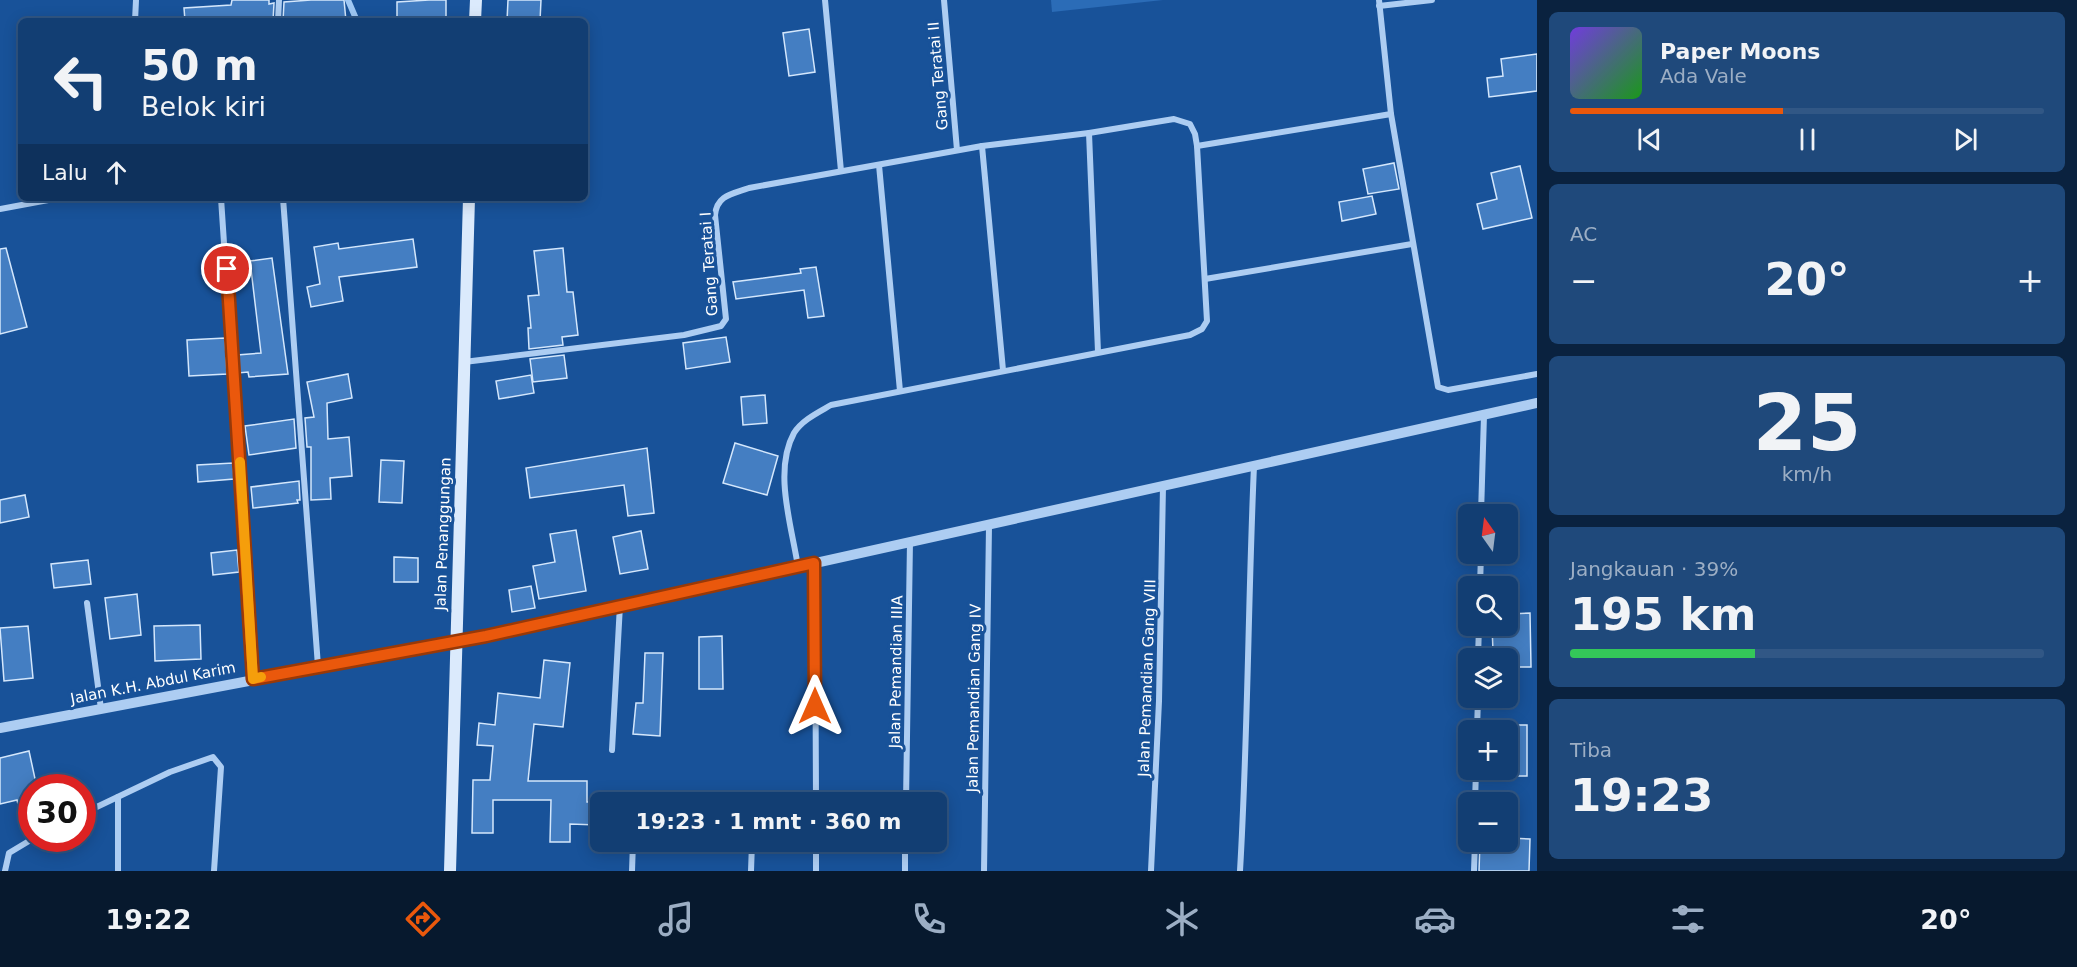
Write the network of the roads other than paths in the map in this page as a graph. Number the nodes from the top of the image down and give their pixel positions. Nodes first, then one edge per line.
1 (136, 0) edge
2 (279, 0) edge
3 (476, 0) edge
4 (825, 0) edge
5 (944, 0) edge
6 (1432, 0) edge
7 (1379, 3) edge
8 (135, 18) edge
9 (278, 18) edge
10 (475, 18) edge
11 (1391, 114) junction
12 (1089, 133) junction
13 (982, 146) junction
14 (1197, 146) junction
15 (957, 150) junction
16 (879, 165) junction
17 (841, 171) junction
18 (41, 201) edge
19 (221, 201) edge
20 (283, 201) edge
21 (469, 201) edge
22 (0, 208) edge
23 (1412, 244) junction
24 (1205, 279) junction
25 (1098, 352) junction
26 (462, 362) junction
27 (1003, 370) junction
28 (1537, 374) edge
29 (900, 391) junction
30 (1537, 404) edge
31 (1484, 415) junction
32 (1254, 466) junction
33 (1163, 486) junction
34 (1482, 504) edge
35 (989, 526) junction
36 (910, 542) junction
37 (814, 563) junction
38 (798, 567) junction
39 (87, 603) dead end
40 (620, 605) junction
41 (454, 642) junction
42 (318, 666) junction
43 (253, 679) junction
44 (101, 709) junction
45 (0, 728) edge
46 (612, 750) dead end
47 (816, 792) edge
48 (906, 792) edge
49 (118, 796) junction
50 (96, 807) edge
51 (18, 848) edge
52 (633, 852) edge
53 (752, 852) edge
54 (816, 852) edge
55 (905, 852) edge
56 (1475, 852) edge
57 (5, 871) edge
58 (118, 871) edge
59 (214, 871) edge
60 (450, 871) edge
61 (632, 871) edge
62 (751, 871) edge
63 (816, 871) edge
64 (905, 871) edge
65 (984, 871) edge
66 (1151, 871) edge
67 (1240, 871) edge
68 (1474, 871) edge

1 - 8 street
2 - 9 street
3 - 10 main road
4 - 17 street
5 - 15 street, Gang Teratai II
6 - 7 street
7 - 11 street
11 - 14 street
11 - 23 street
12 - 13 street
12 - 14 street
12 - 25 street
13 - 15 street
13 - 27 street
14 - 24 street
15 - 16 street
16 - 17 street
16 - 29 street
17 - 26 street, Gang Teratai I
18 - 22 street
19 - 43 street
20 - 42 street
21 - 26 main road, Jalan Penanggungan
23 - 24 street
23 - 28 street
24 - 25 street
25 - 27 street
26 - 41 main road, Jalan Penanggungan
27 - 29 street
29 - 38 street
30 - 31 street, Jalan K.H. Abdul Karim
31 - 32 street, Jalan K.H. Abdul Karim
31 - 34 street
32 - 33 street, Jalan K.H. Abdul Karim
32 - 67 street
33 - 35 street, Jalan K.H. Abdul Karim
33 - 66 street, Jalan Pemandian Gang VIII
35 - 36 street, Jalan K.H. Abdul Karim
35 - 65 street, Jalan Pemandian Gang IV
36 - 37 street, Jalan K.H. Abdul Karim
36 - 48 street, Jalan Pemandian IIIA
37 - 38 street, Jalan K.H. Abdul Karim
37 - 47 street
38 - 40 street, Jalan K.H. Abdul Karim
39 - 44 street
40 - 41 street, Jalan K.H. Abdul Karim
40 - 46 street
41 - 42 street, Jalan K.H. Abdul Karim
41 - 60 main road, Jalan Penanggungan
42 - 43 street, Jalan K.H. Abdul Karim
43 - 44 street, Jalan K.H. Abdul Karim
44 - 45 street, Jalan K.H. Abdul Karim
49 - 50 street
49 - 58 street
49 - 59 street
51 - 57 street
52 - 61 street
53 - 62 street
54 - 63 street
55 - 64 street
56 - 68 street

